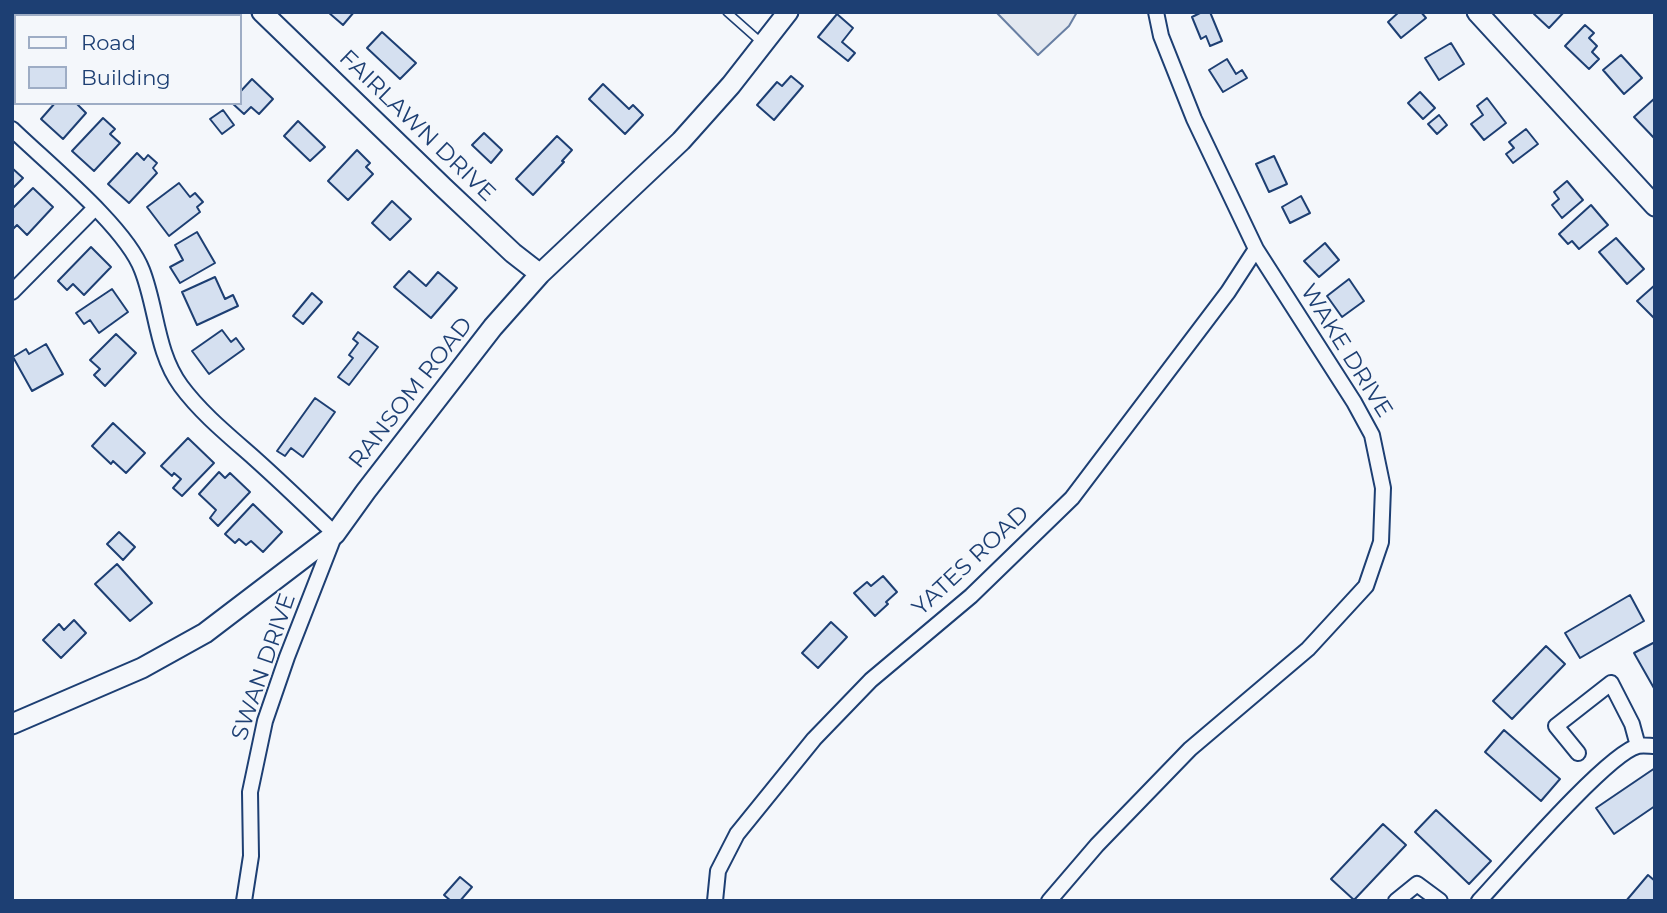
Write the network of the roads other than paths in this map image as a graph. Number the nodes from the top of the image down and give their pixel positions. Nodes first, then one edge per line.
1 (262, 12) edge
2 (727, 12) edge
3 (788, 12) edge
4 (1156, 12) edge
5 (1477, 12) edge
6 (764, 44) junction
7 (12, 129) edge
8 (1655, 206) edge
9 (95, 208) junction
10 (1256, 249) junction
11 (540, 274) junction
12 (12, 292) edge
13 (335, 534) junction
14 (12, 723) edge
15 (1638, 746) junction
16 (1655, 746) edge
17 (1578, 753) dead end
18 (715, 899) edge
19 (244, 901) edge
20 (1049, 901) edge
21 (1396, 901) edge
22 (1440, 901) edge
23 (1479, 901) edge

1 - 11 street, FAIRLAWN DRIVE
2 - 6 lane
3 - 6 street, RANSOM ROAD
4 - 10 street, WAKE DRIVE
5 - 8 street
6 - 11 street, RANSOM ROAD
7 - 9 street
9 - 12 street
9 - 13 street
10 - 18 street, YATES ROAD
10 - 20 street, WAKE DRIVE
11 - 13 street, RANSOM ROAD
13 - 14 street, RANSOM ROAD
13 - 19 street, SWAN DRIVE
15 - 16 street
15 - 17 street
15 - 23 street
21 - 22 street

